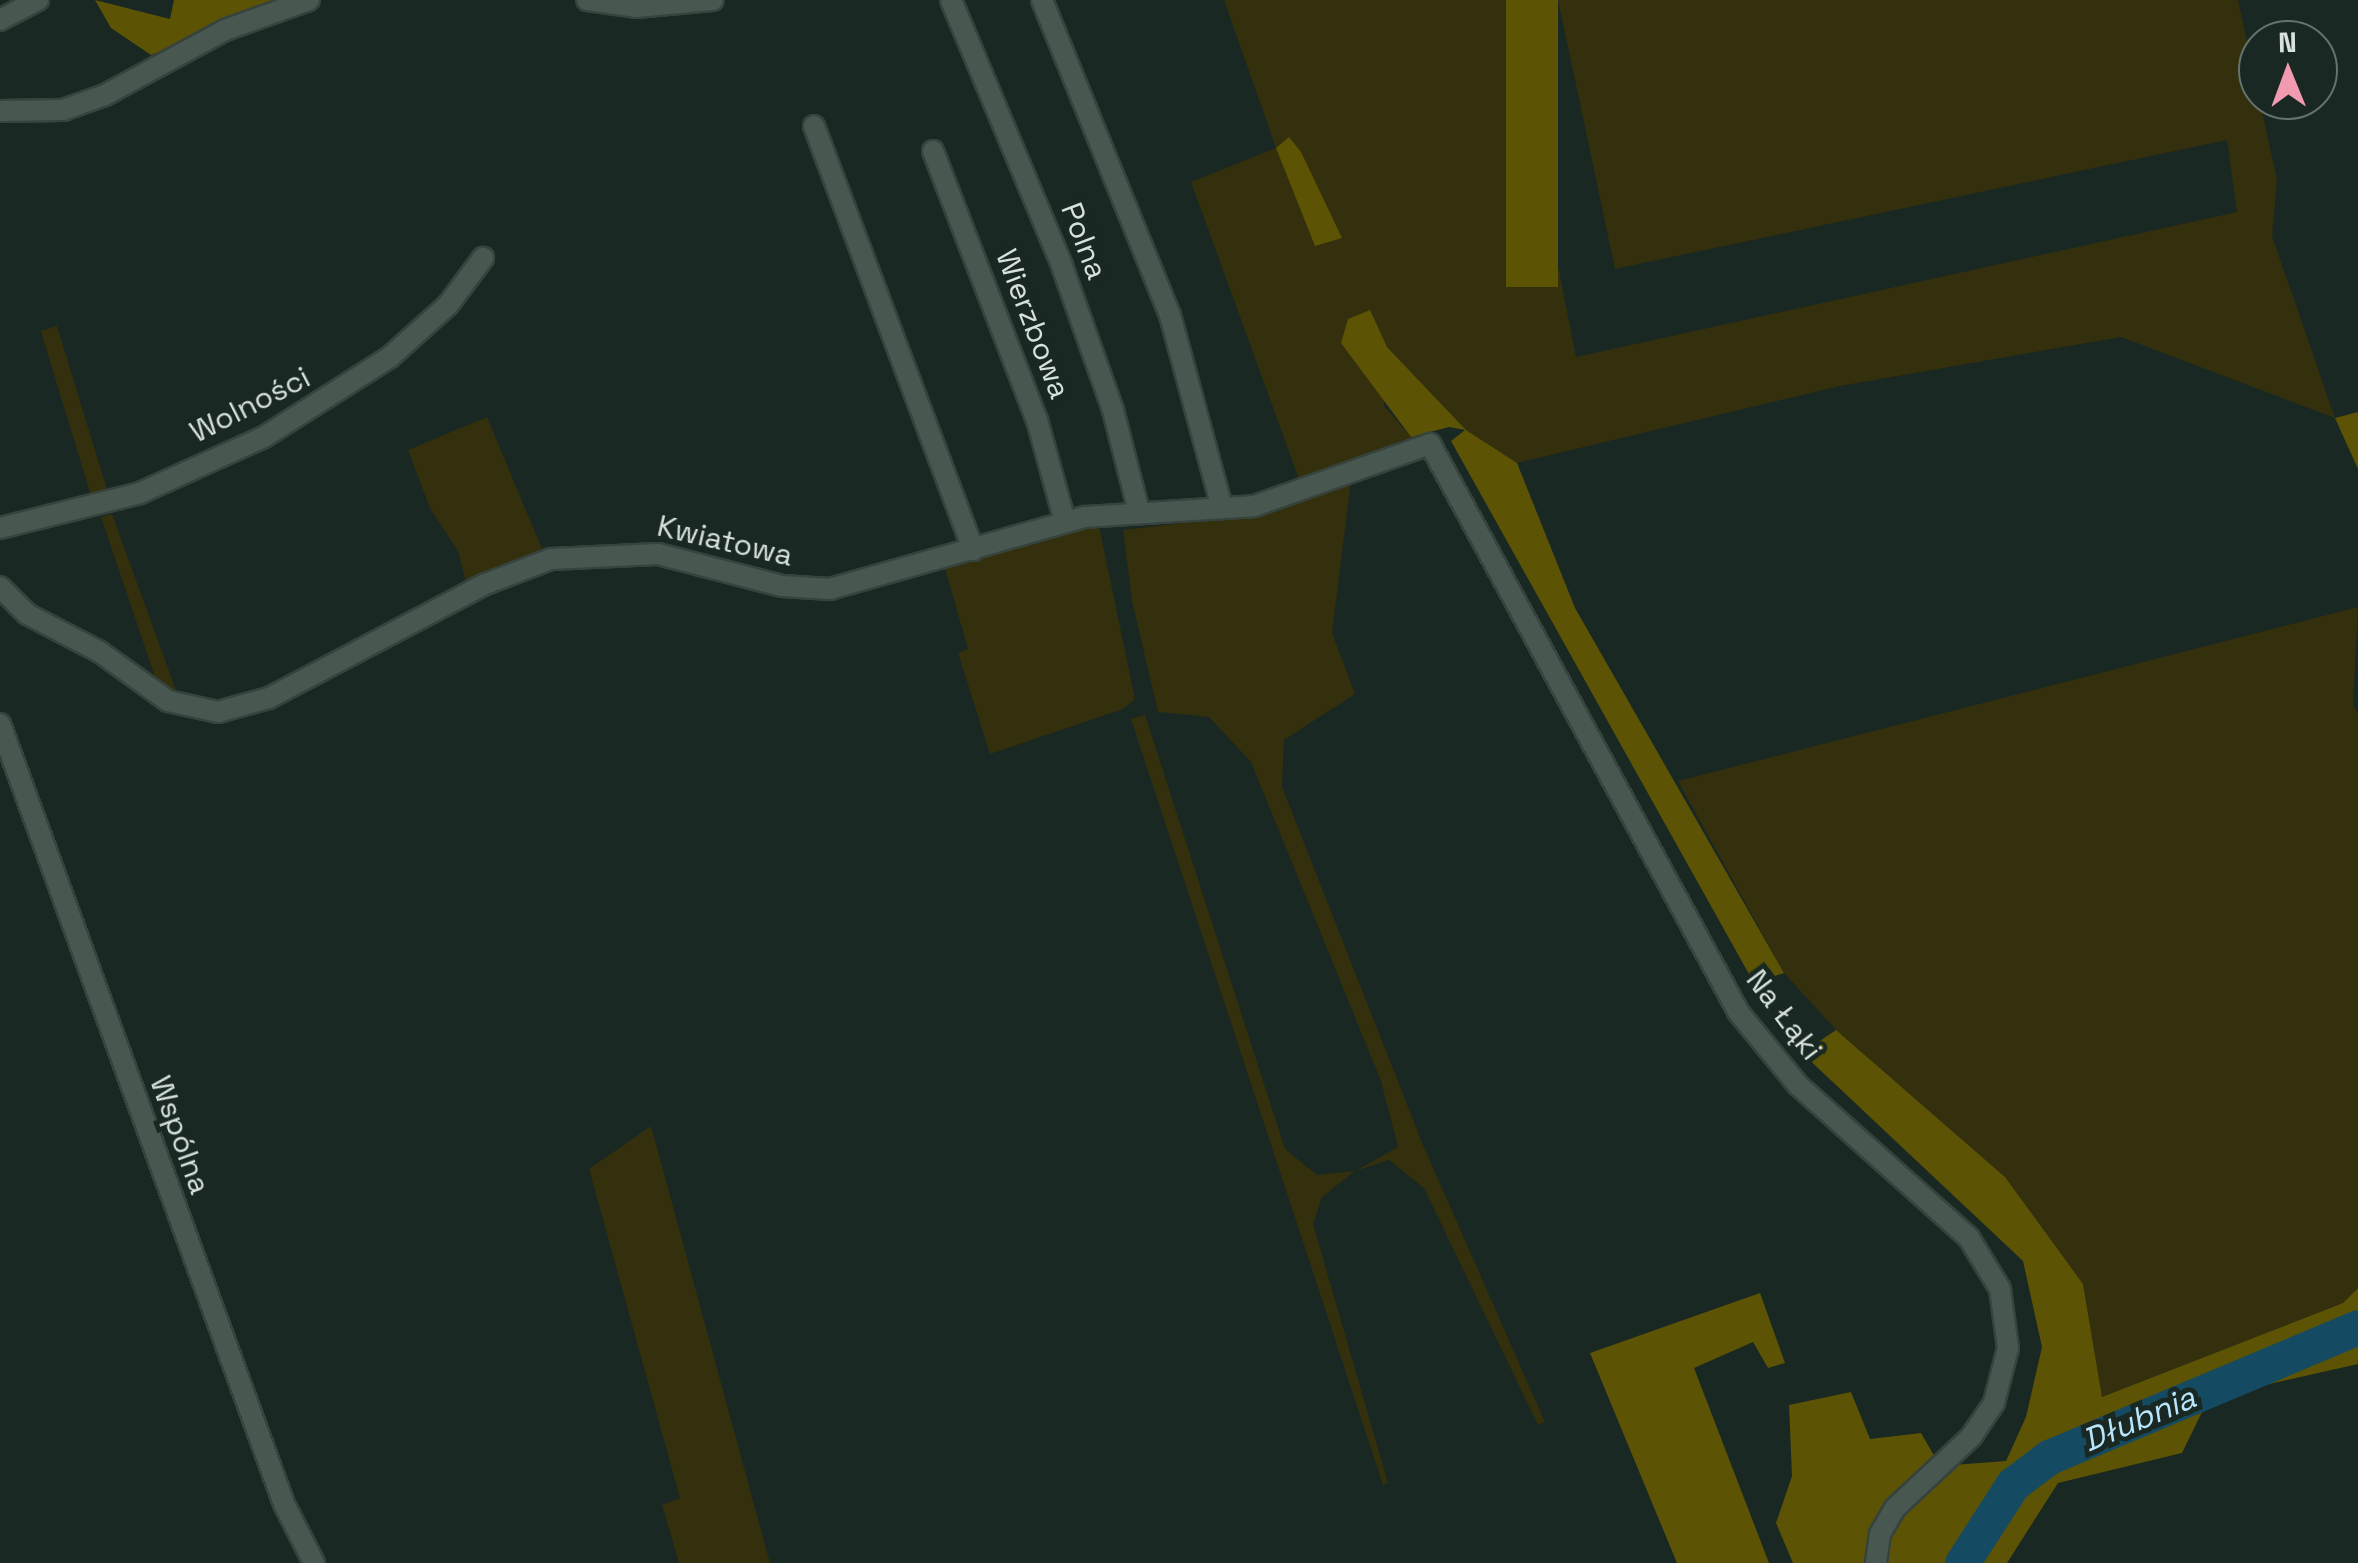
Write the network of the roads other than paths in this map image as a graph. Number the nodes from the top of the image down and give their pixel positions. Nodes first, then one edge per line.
1 (38, 0) edge
2 (308, 0) edge
3 (587, 0) edge
4 (713, 0) edge
5 (951, 0) edge
6 (1042, 0) edge
7 (0, 20) edge
8 (0, 111) edge
9 (814, 126) dead end
10 (933, 152) dead end
11 (482, 258) dead end
12 (1430, 444) joint
13 (1222, 508) junction
14 (1139, 512) junction
15 (1065, 522) junction
16 (0, 528) edge
17 (973, 550) junction
18 (0, 587) edge
19 (0, 724) edge
20 (314, 1563) edge
21 (1876, 1563) edge

1 - 7 street
2 - 8 street
3 - 4 street
5 - 14 street, Polna
6 - 13 street
9 - 17 street
10 - 15 street, Wierzbowa
11 - 16 street, Wolności
12 - 13 street, Kwiatowa
12 - 21 street, Na Łąki
13 - 14 street, Kwiatowa
14 - 15 street, Kwiatowa
15 - 17 street, Kwiatowa
17 - 18 street, Kwiatowa
19 - 20 street, Wspólna

